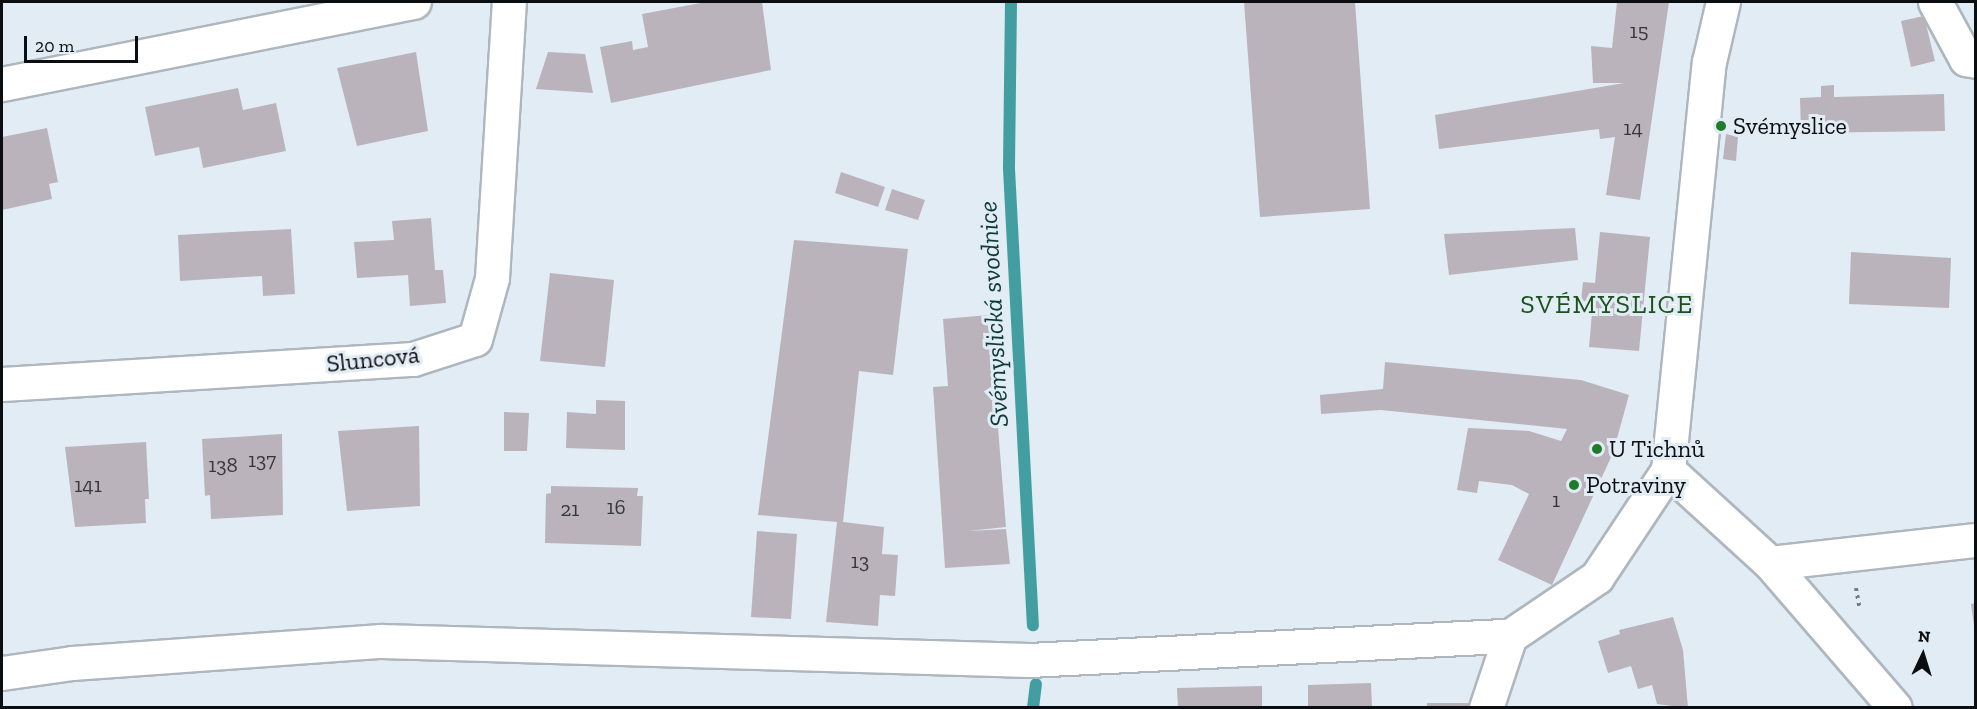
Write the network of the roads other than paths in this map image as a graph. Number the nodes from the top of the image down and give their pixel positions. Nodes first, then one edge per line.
1 (414, 2) edge
2 (509, 2) edge
3 (1724, 2) edge
4 (1935, 2) edge
5 (1976, 61) edge
6 (2, 84) edge
7 (2, 384) edge
8 (1668, 470) junction
9 (1976, 540) edge
10 (1770, 563) junction
11 (1510, 636) junction
12 (3, 665) edge
13 (1486, 708) edge
14 (1895, 708) edge

1 - 6 street
2 - 7 street, Sluncová
3 - 8 street
4 - 5 street
8 - 10 street
8 - 11 street
9 - 10 street
10 - 14 street
11 - 12 street
11 - 13 street

